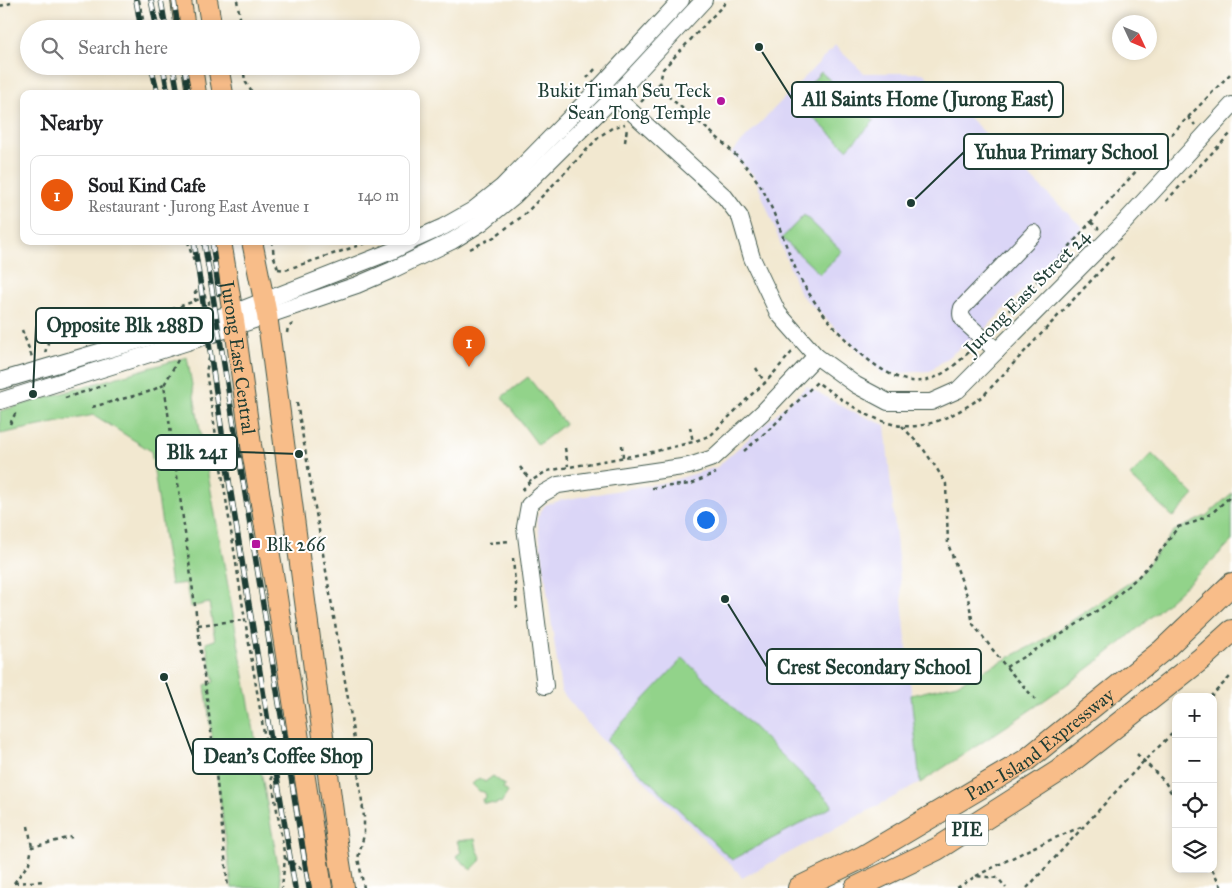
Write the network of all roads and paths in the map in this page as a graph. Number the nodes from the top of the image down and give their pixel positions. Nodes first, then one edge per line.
1 (139, 0) edge
2 (180, 0) edge
3 (207, 0) edge
4 (237, 0) edge
5 (682, 0) edge
6 (704, 0) edge
7 (728, 0) edge
8 (11, 3) dead end
9 (0, 6) edge
10 (143, 20) edge
11 (183, 20) edge
12 (210, 20) edge
13 (240, 20) edge
14 (597, 66) dead end
15 (1232, 72) edge
16 (154, 75) edge
17 (193, 75) edge
18 (220, 75) edge
19 (244, 75) edge
20 (584, 80) dead end
21 (660, 82) junction
22 (602, 85) junction
23 (157, 90) edge
24 (195, 90) edge
25 (222, 90) edge
26 (251, 90) edge
27 (614, 97) junction
28 (1232, 105) edge
29 (629, 118) junction
30 (625, 142) dead end
31 (1034, 233) dead end
32 (420, 237) edge
33 (189, 245) edge
34 (222, 245) edge
35 (253, 245) edge
36 (273, 245) edge
37 (360, 245) edge
38 (403, 245) edge
39 (462, 252) dead end
40 (204, 284) junction
41 (205, 297) dead end
42 (195, 302) dead end
43 (265, 309) junction
44 (234, 320) junction
45 (76, 321) dead end
46 (294, 322) dead end
47 (53, 325) dead end
48 (22, 330) dead end
49 (287, 334) dead end
50 (983, 338) junction
51 (81, 343) dead end
52 (788, 346) dead end
53 (211, 350) dead end
54 (997, 351) junction
55 (793, 353) dead end
56 (44, 355) dead end
57 (816, 356) junction
58 (32, 358) dead end
59 (179, 360) dead end
60 (756, 368) dead end
61 (0, 381) edge
62 (765, 383) dead end
63 (164, 385) junction
64 (296, 397) dead end
65 (0, 400) edge
66 (92, 407) dead end
67 (16, 412) dead end
68 (10, 424) dead end
69 (690, 426) dead end
70 (693, 442) dead end
71 (622, 445) dead end
72 (565, 448) dead end
73 (740, 455) dead end
74 (623, 457) dead end
75 (568, 466) dead end
76 (520, 467) dead end
77 (721, 470) dead end
78 (531, 481) dead end
79 (643, 488) dead end
80 (1232, 495) edge
81 (511, 541) dead end
82 (488, 543) dead end
83 (1232, 584) edge
84 (245, 620) junction
85 (198, 624) junction
86 (1232, 631) edge
87 (1006, 667) junction
88 (1232, 675) edge
89 (545, 686) dead end
90 (1214, 693) edge
91 (1035, 699) dead end
92 (1172, 734) edge
93 (1137, 754) dead end
94 (1144, 762) junction
95 (1172, 794) edge
96 (28, 826) dead end
97 (1085, 826) junction
98 (72, 837) dead end
99 (32, 847) junction
100 (285, 858) junction
101 (312, 865) junction
102 (1214, 873) edge
103 (976, 876) junction
104 (46, 881) dead end
105 (228, 888) edge
106 (282, 888) edge
107 (322, 888) edge
108 (344, 888) edge
109 (364, 888) edge
110 (799, 888) edge
111 (856, 888) edge
112 (957, 888) edge
113 (1006, 888) edge
114 (1027, 888) edge
115 (1222, 888) edge

1 - 10 path
2 - 11 main road
3 - 12 main road
4 - 13 path
5 - 22 street
6 - 27 street
7 - 21 path
8 - 9 path
14 - 20 path
15 - 50 path
16 - 23 path
17 - 24 main road
18 - 25 main road
19 - 26 path
21 - 29 path
21 - 50 path
22 - 27 street, Jurong East Street 24
22 - 32 street
27 - 29 street, Jurong East Street 24
27 - 43 street
28 - 54 street, Jurong East Street 24
29 - 30 path
29 - 39 path
29 - 57 street, Jurong East Street 24
31 - 50 street
33 - 40 path
34 - 44 main road, Jurong East Central
35 - 43 main road, Jurong East Central
36 - 37 path
38 - 43 street
40 - 41 path
40 - 42 path
43 - 44 street
43 - 108 main road, Jurong East Central
44 - 61 street
44 - 65 street
44 - 101 main road, Jurong East Central
45 - 51 path
46 - 49 path
47 - 56 path
48 - 58 path
50 - 54 street
52 - 55 path
53 - 84 path
54 - 57 street, Jurong East Street 24
57 - 89 street
59 - 63 path
60 - 62 path
63 - 66 path
63 - 85 path
64 - 109 path
67 - 68 path
69 - 70 path
71 - 74 path
72 - 75 path
73 - 87 path
76 - 78 path
77 - 79 path
80 - 87 path
81 - 82 path
83 - 110 highway, Pan-Island Expressway / PIE
84 - 85 path
84 - 100 path
85 - 105 path
86 - 111 highway, Pan-Island Expressway / PIE
87 - 91 path
88 - 90 path
92 - 94 path
93 - 94 path
94 - 95 path
94 - 97 path
96 - 99 path
97 - 103 path
97 - 114 path
98 - 99 path
99 - 104 path
100 - 101 path
100 - 106 path
101 - 107 main road, Jurong East Central
102 - 115 path
103 - 112 path
103 - 113 path

